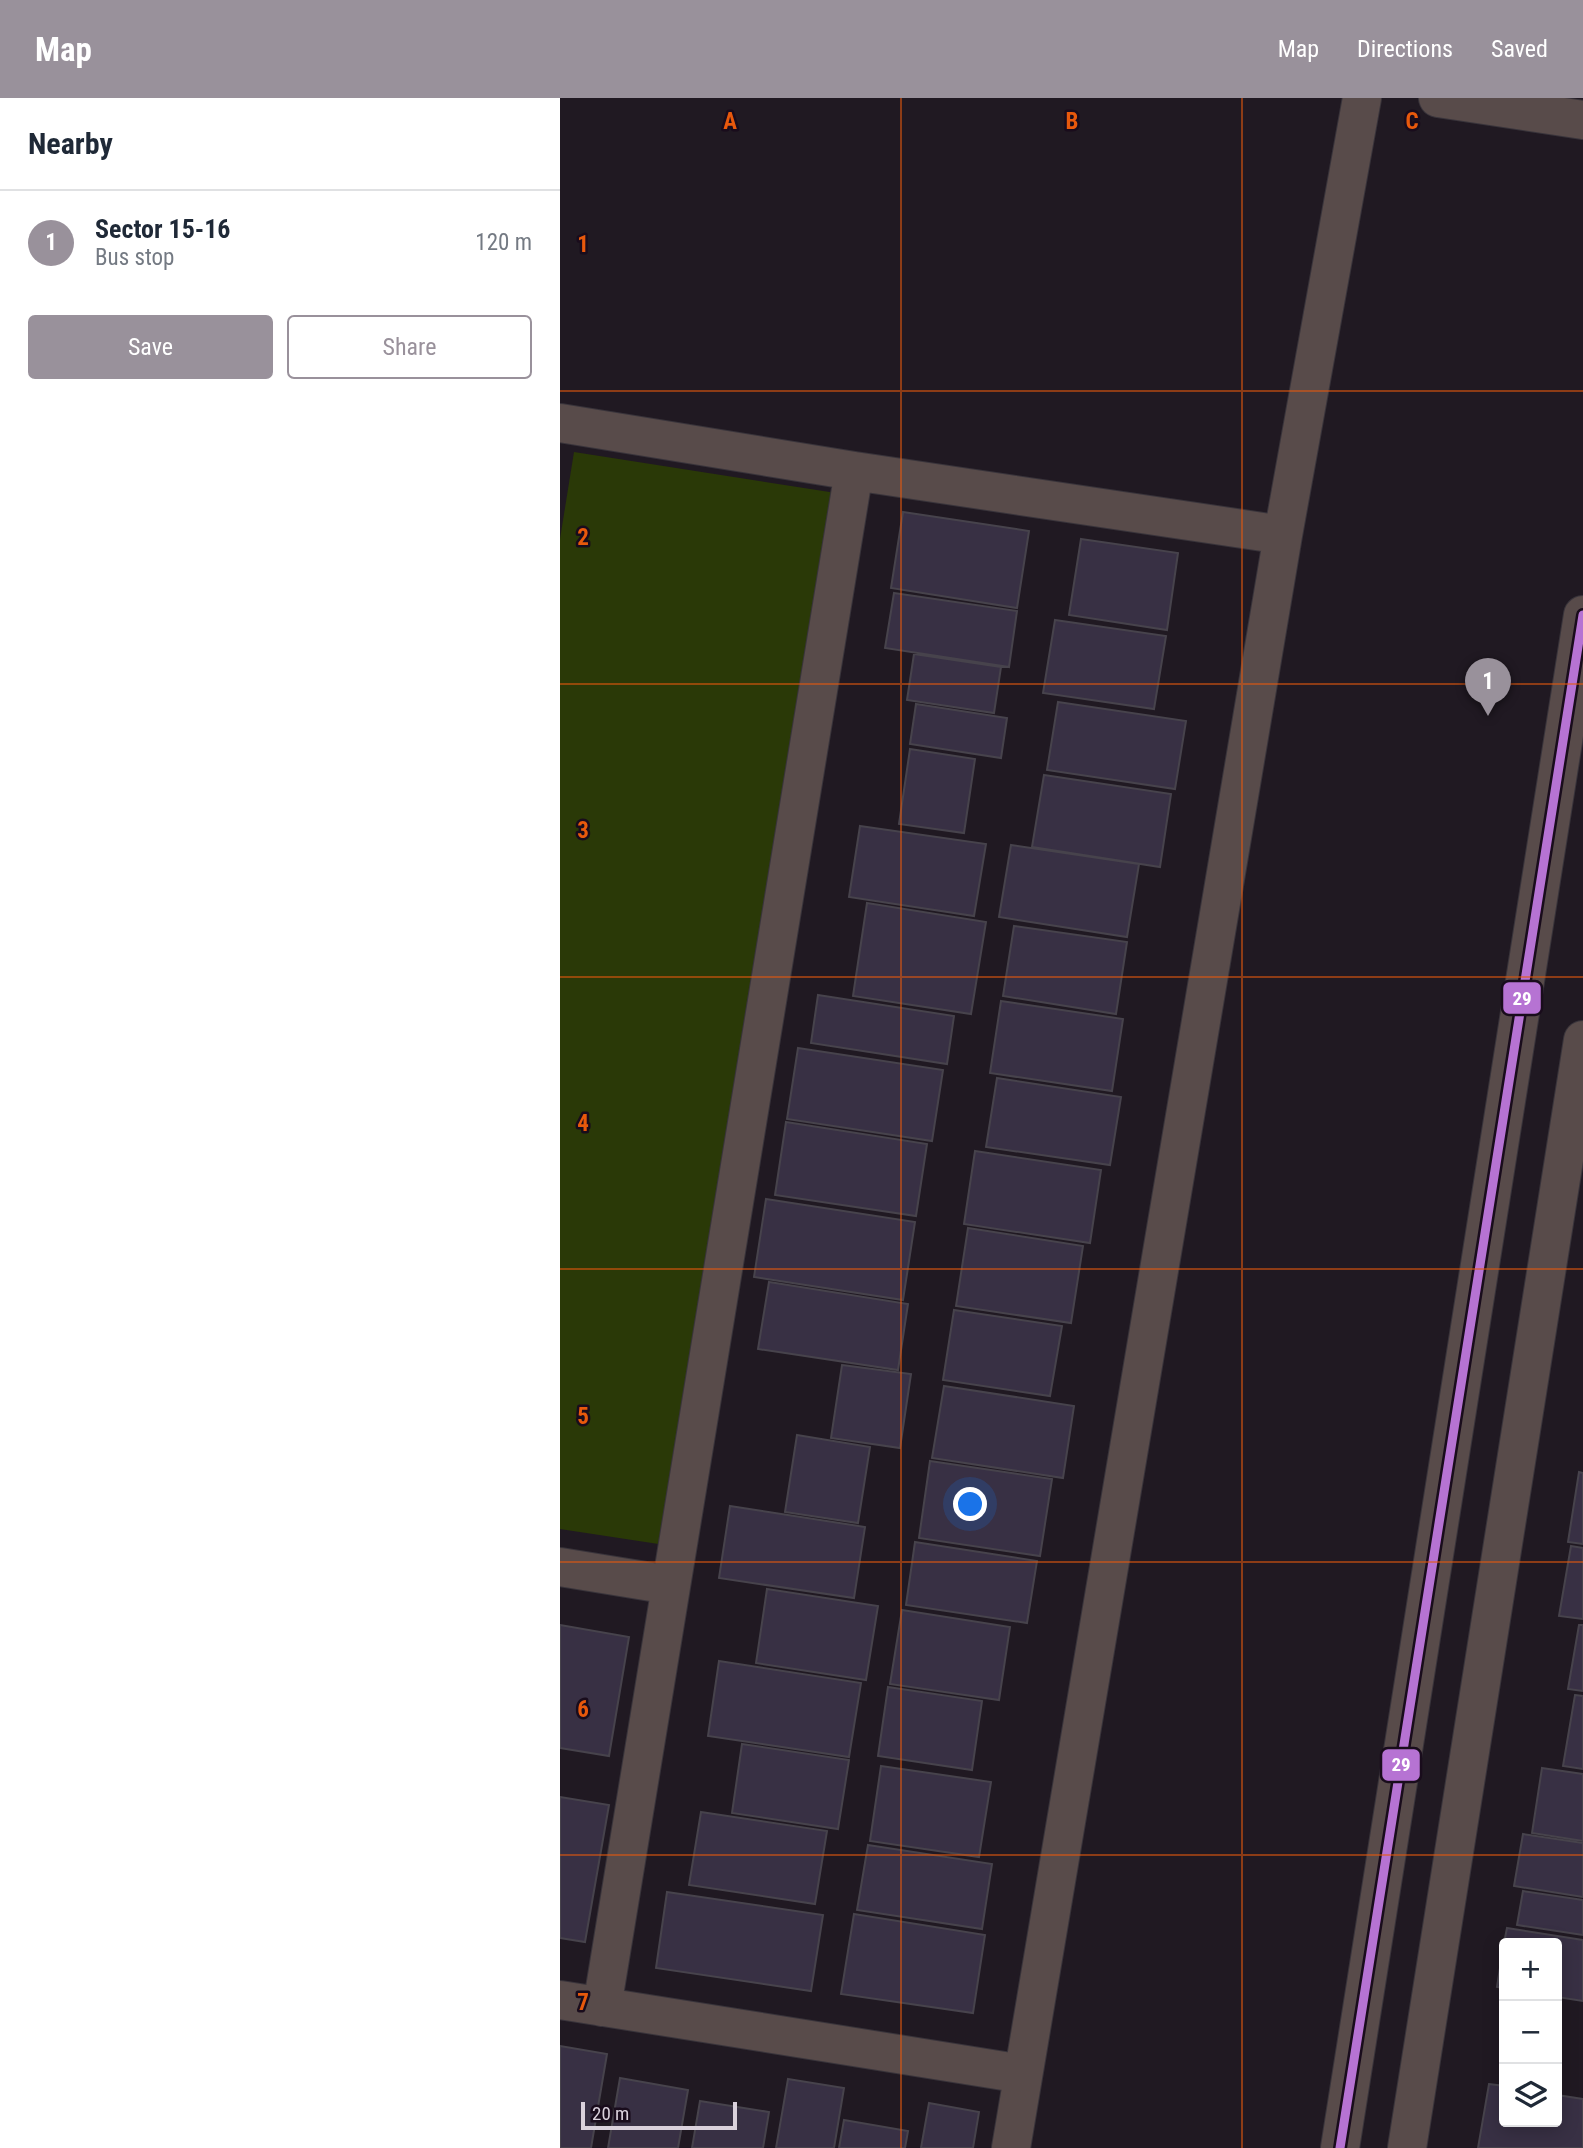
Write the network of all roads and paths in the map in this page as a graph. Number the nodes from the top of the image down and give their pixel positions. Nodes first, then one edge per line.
1 (1362, 98) edge
2 (1438, 98) edge
3 (1583, 120) edge
4 (560, 423) edge
5 (854, 471) junction
6 (1283, 535) junction
7 (1583, 615) edge
8 (1573, 739) edge
9 (1583, 1040) edge
10 (560, 1567) edge
11 (670, 1585) junction
12 (560, 2000) edge
13 (602, 2007) junction
14 (1023, 2074) junction
15 (1011, 2148) edge
16 (1340, 2148) edge
17 (1407, 2148) edge

1 - 6 street
2 - 3 street
4 - 5 street
5 - 6 street
5 - 11 street
6 - 14 street
7 - 8 street
8 - 16 street
9 - 17 street
10 - 11 street
11 - 13 street
12 - 13 street
13 - 14 street
14 - 15 street

